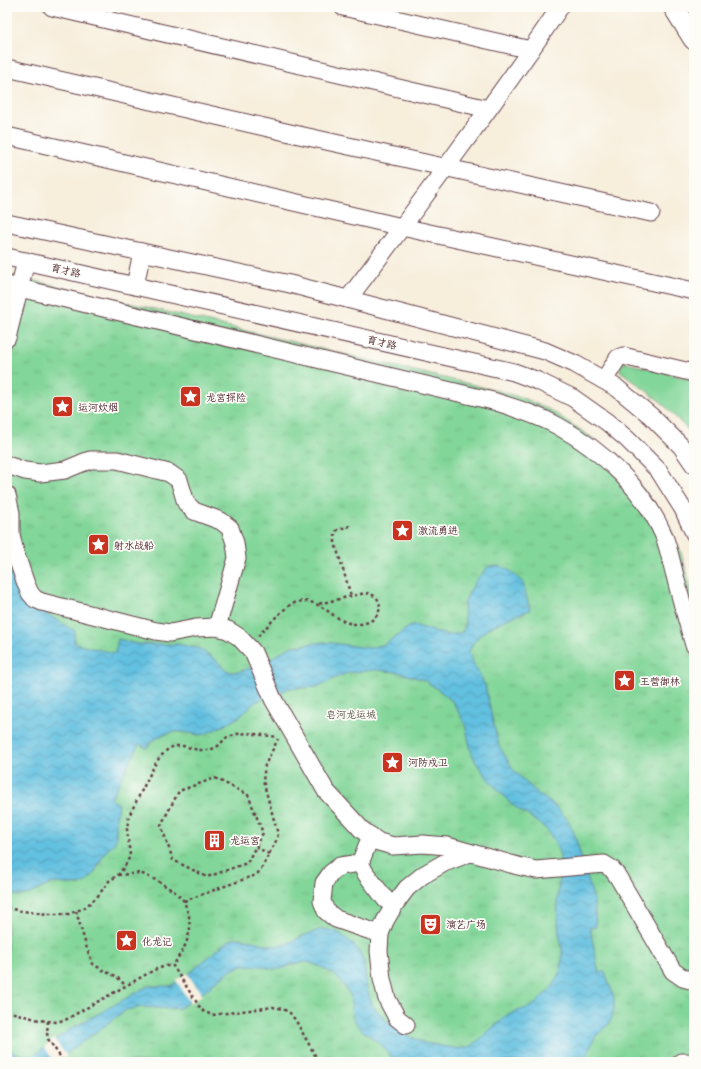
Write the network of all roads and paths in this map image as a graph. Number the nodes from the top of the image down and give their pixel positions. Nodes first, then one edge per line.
1 (52, 7) edge
2 (343, 7) edge
3 (560, 7) edge
4 (674, 7) edge
5 (694, 39) edge
6 (531, 50) junction
7 (7, 68) edge
8 (488, 109) junction
9 (7, 136) edge
10 (445, 168) junction
11 (651, 213) dead end
12 (7, 223) edge
13 (402, 227) junction
14 (142, 252) junction
15 (7, 257) edge
16 (26, 261) junction
17 (13, 286) edge
18 (135, 286) junction
19 (694, 291) edge
20 (348, 299) junction
21 (7, 338) edge
22 (694, 373) edge
23 (604, 380) junction
24 (7, 465) edge
25 (694, 465) edge
26 (7, 495) edge
27 (350, 526) dead end
28 (694, 532) edge
29 (351, 596) junction
30 (318, 604) junction
31 (217, 627) junction
32 (694, 645) edge
33 (247, 646) junction
34 (371, 836) junction
35 (256, 847) junction
36 (470, 853) junction
37 (269, 854) junction
38 (360, 863) junction
39 (118, 875) junction
40 (184, 901) junction
41 (395, 904) junction
42 (7, 908) edge
43 (76, 911) junction
44 (380, 934) junction
45 (173, 966) junction
46 (694, 981) edge
47 (126, 986) junction
48 (7, 1011) edge
49 (48, 1021) junction
50 (406, 1025) dead end
51 (694, 1057) edge
52 (64, 1062) edge
53 (325, 1062) edge
54 (681, 1062) edge
55 (688, 1062) edge
56 (692, 1062) edge

1 - 8 street
2 - 6 street
3 - 6 street
4 - 5 main road
6 - 8 street
7 - 10 street
8 - 10 street
9 - 13 street
10 - 11 street
10 - 13 street
12 - 14 street
13 - 19 street
13 - 20 street
14 - 18 street
14 - 20 street
15 - 16 street, 育才路
16 - 17 street
16 - 18 street, 育才路
17 - 21 street
17 - 32 street
18 - 28 street, 育才路
20 - 23 street
22 - 23 street
23 - 25 street
24 - 31 street
26 - 31 street
27 - 29 path
29 - 30 path
29 - 30 path
30 - 33 path
31 - 33 street
33 - 34 street
34 - 36 street
34 - 38 street
35 - 35 path
35 - 37 path
36 - 41 street
36 - 46 street
37 - 39 path
37 - 40 path
38 - 41 street
38 - 44 street
39 - 40 path
39 - 43 path
40 - 45 path
41 - 44 street
42 - 43 path
43 - 47 path
44 - 50 street
45 - 47 path
45 - 53 path
47 - 49 path
48 - 49 path
49 - 52 path
51 - 56 street
54 - 55 street

